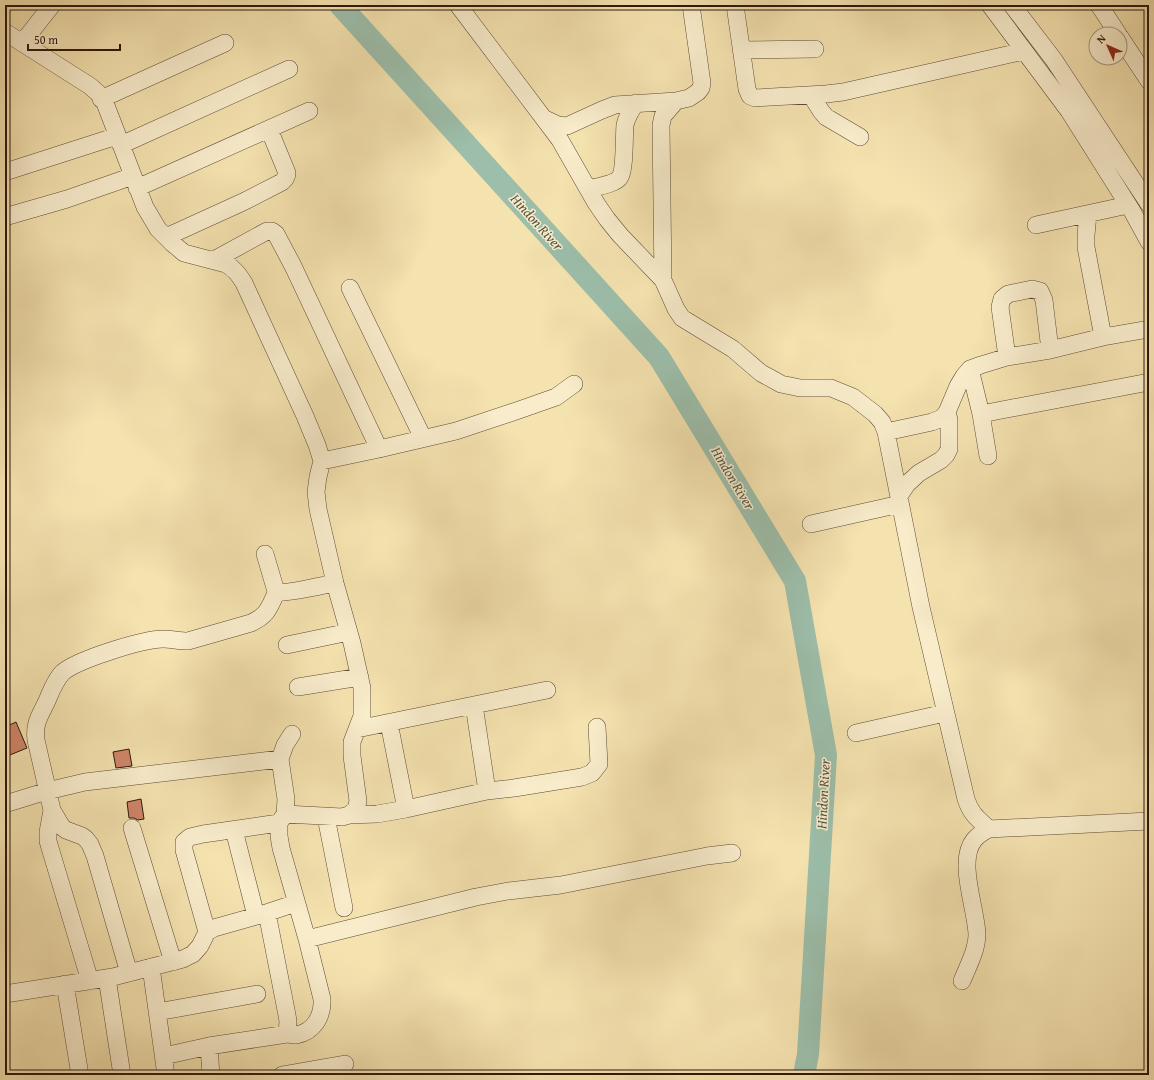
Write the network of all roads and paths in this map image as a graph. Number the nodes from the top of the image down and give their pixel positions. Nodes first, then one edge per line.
1 (52, 5) edge
2 (458, 5) edge
3 (692, 5) edge
4 (735, 5) edge
5 (990, 5) edge
6 (1012, 5) edge
7 (1099, 5) edge
8 (1113, 26) edge
9 (5, 32) edge
10 (22, 42) junction
11 (225, 43) dead end
12 (816, 49) dead end
13 (1128, 49) edge
14 (741, 50) junction
15 (1024, 51) junction
16 (289, 70) dead end
17 (1149, 80) edge
18 (812, 95) junction
19 (102, 99) junction
20 (676, 101) junction
21 (636, 103) junction
22 (309, 111) dead end
23 (545, 119) junction
24 (269, 129) junction
25 (860, 137) dead end
26 (119, 140) junction
27 (5, 172) edge
28 (135, 182) junction
29 (588, 190) junction
30 (1149, 204) edge
31 (1128, 205) junction
32 (1088, 214) junction
33 (5, 218) edge
34 (1036, 225) dead end
35 (166, 237) junction
36 (1149, 242) edge
37 (214, 260) junction
38 (663, 280) junction
39 (350, 288) dead end
40 (1149, 329) edge
41 (1103, 337) junction
42 (1050, 350) junction
43 (1007, 357) junction
44 (970, 370) junction
45 (1149, 382) edge
46 (574, 384) dead end
47 (947, 412) junction
48 (981, 414) junction
49 (886, 432) junction
50 (423, 438) junction
51 (379, 449) junction
52 (988, 456) dead end
53 (322, 461) junction
54 (900, 500) junction
55 (811, 524) dead end
56 (265, 554) dead end
57 (335, 583) junction
58 (277, 591) junction
59 (349, 632) junction
60 (287, 645) dead end
61 (360, 677) junction
62 (298, 687) dead end
63 (547, 690) dead end
64 (474, 705) junction
65 (945, 713) junction
66 (389, 723) junction
67 (597, 727) dead end
68 (357, 729) junction
69 (856, 733) dead end
70 (292, 734) dead end
71 (280, 759) junction
72 (47, 791) junction
73 (487, 791) junction
74 (5, 804) edge
75 (406, 809) junction
76 (52, 810) junction
77 (349, 815) junction
78 (326, 816) junction
79 (282, 819) junction
80 (1149, 821) edge
81 (132, 828) dead end
82 (989, 829) junction
83 (234, 830) junction
84 (732, 853) dead end
85 (296, 903) junction
86 (344, 908) dead end
87 (262, 914) junction
88 (207, 932) junction
89 (307, 939) junction
90 (173, 962) junction
91 (151, 967) junction
92 (129, 973) junction
93 (107, 978) junction
94 (90, 981) junction
95 (962, 981) dead end
96 (65, 984) junction
97 (5, 994) edge
98 (257, 994) dead end
99 (157, 1012) junction
100 (287, 1034) junction
101 (209, 1046) junction
102 (164, 1056) junction
103 (346, 1064) dead end
104 (80, 1075) edge
105 (122, 1075) edge
106 (166, 1075) edge
107 (211, 1075) edge
108 (282, 1075) edge

1 - 10 street
2 - 23 street
3 - 20 street
4 - 14 street
5 - 15 street
6 - 30 street
7 - 8 street
9 - 10 street
10 - 19 street
11 - 19 street
12 - 14 street
13 - 17 street
14 - 18 street
15 - 18 street
15 - 31 street
16 - 26 street
18 - 25 street
19 - 26 street
20 - 21 street
20 - 38 street
21 - 23 street
21 - 29 street
22 - 24 street
23 - 29 street
24 - 28 street
24 - 35 street
26 - 27 street
26 - 28 street
28 - 33 street
28 - 35 street
29 - 38 street
31 - 32 street
31 - 36 street
32 - 34 street
32 - 41 street
35 - 37 street
37 - 51 street
37 - 53 street
38 - 49 street
39 - 50 street
40 - 41 street
41 - 42 street
42 - 43 street
42 - 43 street
43 - 44 street
44 - 47 street
44 - 48 street
45 - 48 street
46 - 50 street
47 - 49 street
47 - 54 street
48 - 52 street
49 - 54 street
50 - 51 street
51 - 53 street
53 - 57 street
54 - 55 street
54 - 65 street
56 - 58 street
57 - 58 street
57 - 59 street
58 - 72 street
59 - 60 street
59 - 61 street
61 - 62 street
61 - 68 street
63 - 64 street
64 - 66 street
64 - 73 street
65 - 69 street
65 - 82 street
66 - 68 street
66 - 75 street
67 - 73 street
68 - 77 street
70 - 71 street
71 - 72 street
71 - 79 street
72 - 74 street
72 - 76 street
73 - 75 street
75 - 77 street
76 - 92 street
76 - 94 street
77 - 78 street
78 - 79 street
78 - 86 street
79 - 83 street
79 - 85 street
80 - 82 street
81 - 90 street
82 - 95 street
83 - 87 street
83 - 88 street
84 - 89 street
85 - 87 street
85 - 89 street
87 - 88 street
87 - 100 street
88 - 90 street
89 - 100 street
90 - 91 street
91 - 92 street
91 - 99 street
92 - 93 street
93 - 94 street
93 - 105 street
94 - 96 street
96 - 97 street
96 - 104 street
98 - 99 street
99 - 102 street
100 - 101 street
101 - 102 street
101 - 107 street
102 - 106 street
103 - 108 street

